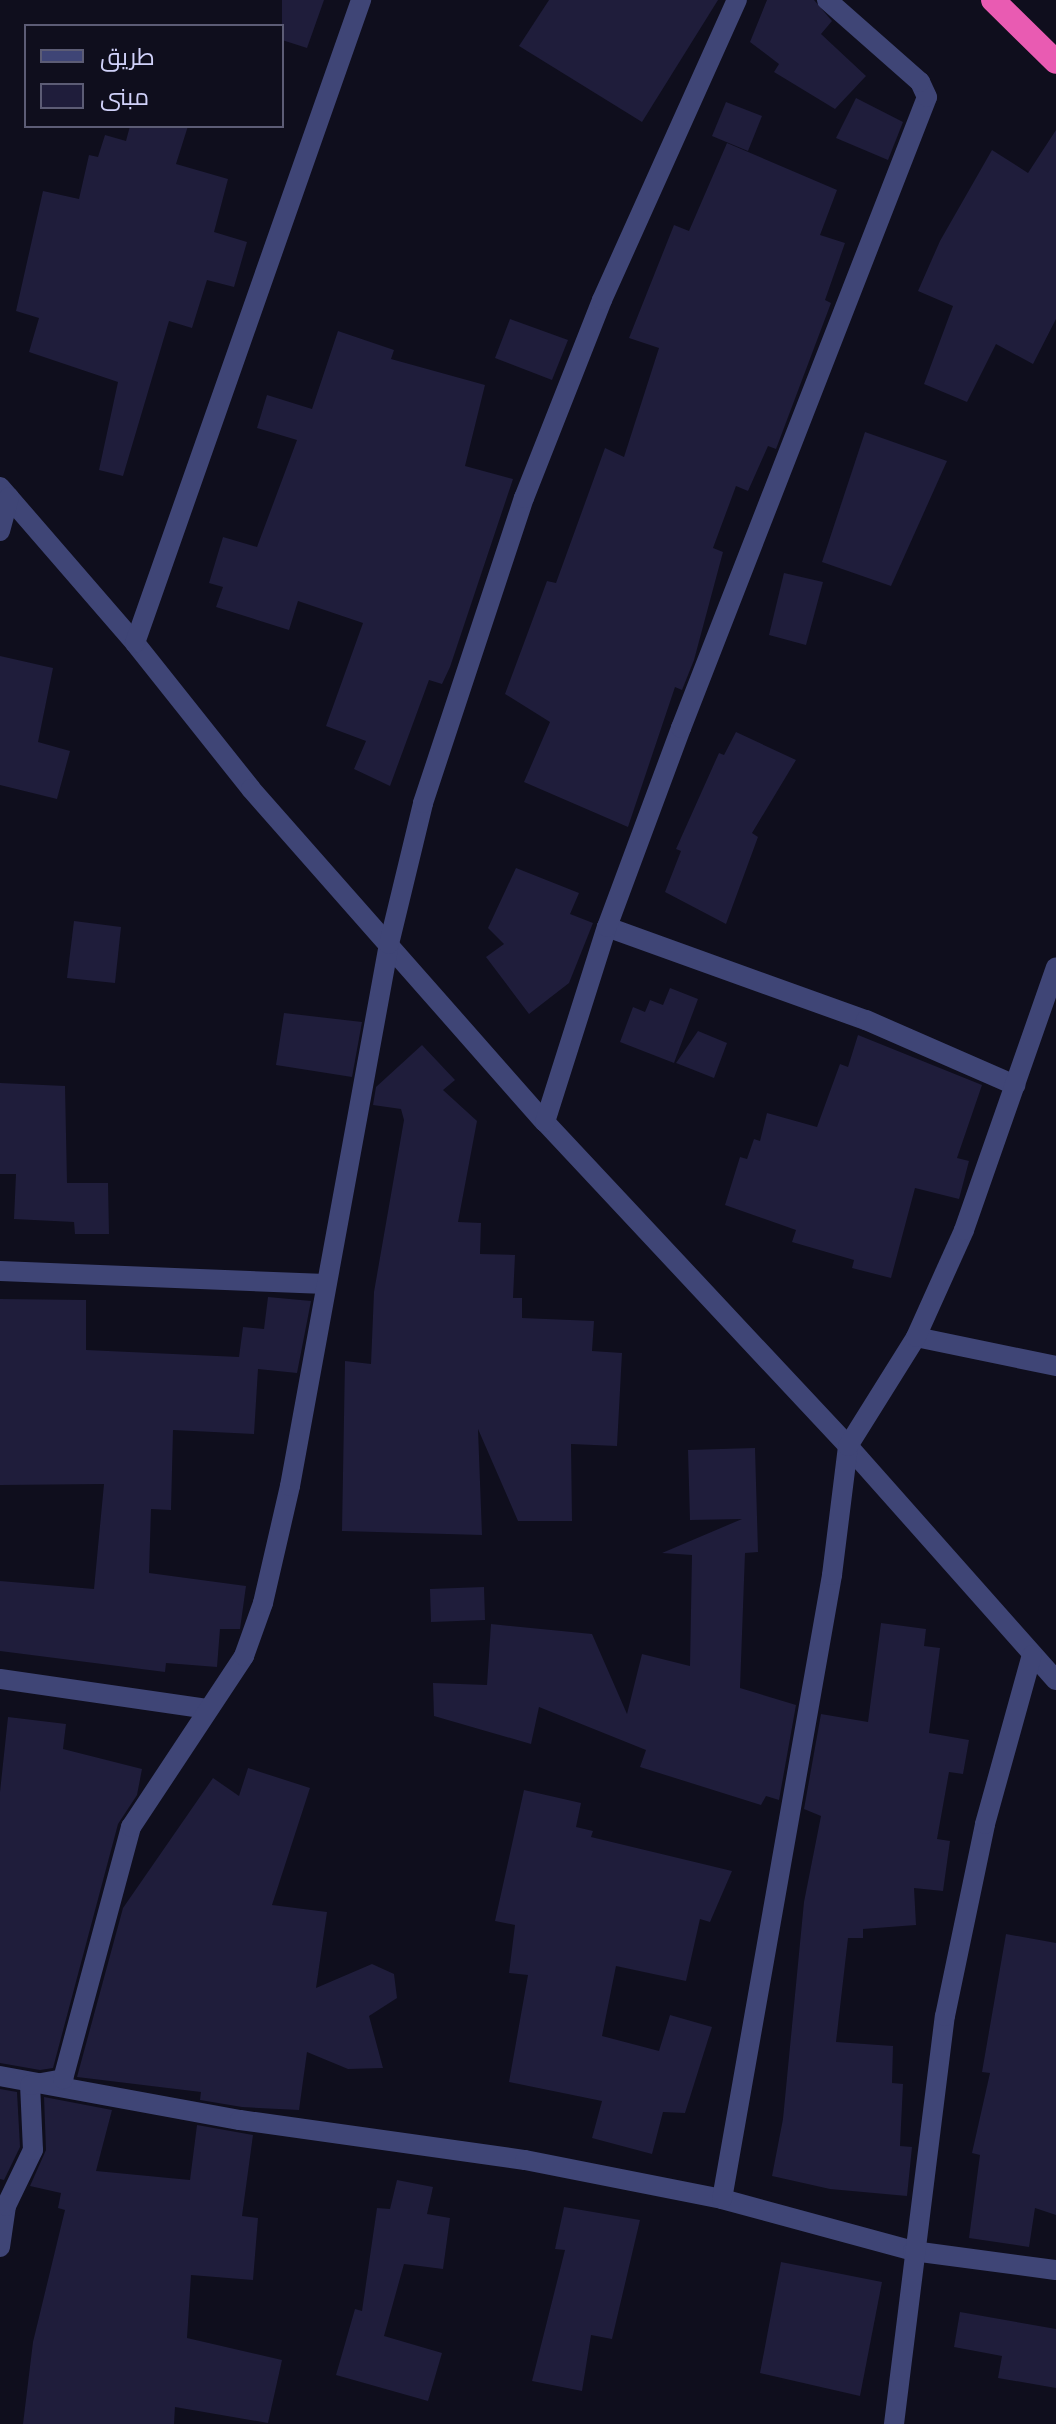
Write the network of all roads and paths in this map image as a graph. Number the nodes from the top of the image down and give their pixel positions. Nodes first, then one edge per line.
1 (361, 0) edge
2 (737, 0) edge
3 (827, 0) edge
4 (993, 0) edge
5 (1056, 62) edge
6 (5, 492) edge
7 (0, 531) edge
8 (135, 643) junction
9 (607, 927) junction
10 (389, 944) junction
11 (1056, 968) edge
12 (1015, 1085) junction
13 (545, 1122) junction
14 (0, 1271) edge
15 (326, 1284) junction
16 (916, 1337) junction
17 (1056, 1366) edge
18 (848, 1446) junction
19 (1032, 1655) junction
20 (0, 1679) edge
21 (1056, 1680) edge
22 (207, 1709) junction
23 (0, 2076) edge
24 (30, 2085) junction
25 (722, 2199) junction
26 (3, 2206) edge
27 (0, 2247) edge
28 (913, 2251) junction
29 (1056, 2270) edge
30 (894, 2424) edge

1 - 8 street
2 - 10 street
3 - 9 street
4 - 5 highway
6 - 7 street
6 - 8 street
8 - 10 street
9 - 12 street
9 - 13 street
10 - 13 street
10 - 15 street
11 - 12 street
12 - 16 street
13 - 18 street
14 - 15 street
15 - 22 street
16 - 17 street
16 - 18 street
18 - 19 street
18 - 25 street
19 - 21 street
19 - 28 street
20 - 22 street
22 - 24 street
23 - 24 street
24 - 25 street
24 - 26 street
25 - 28 street
26 - 27 street
28 - 29 street
28 - 30 street

